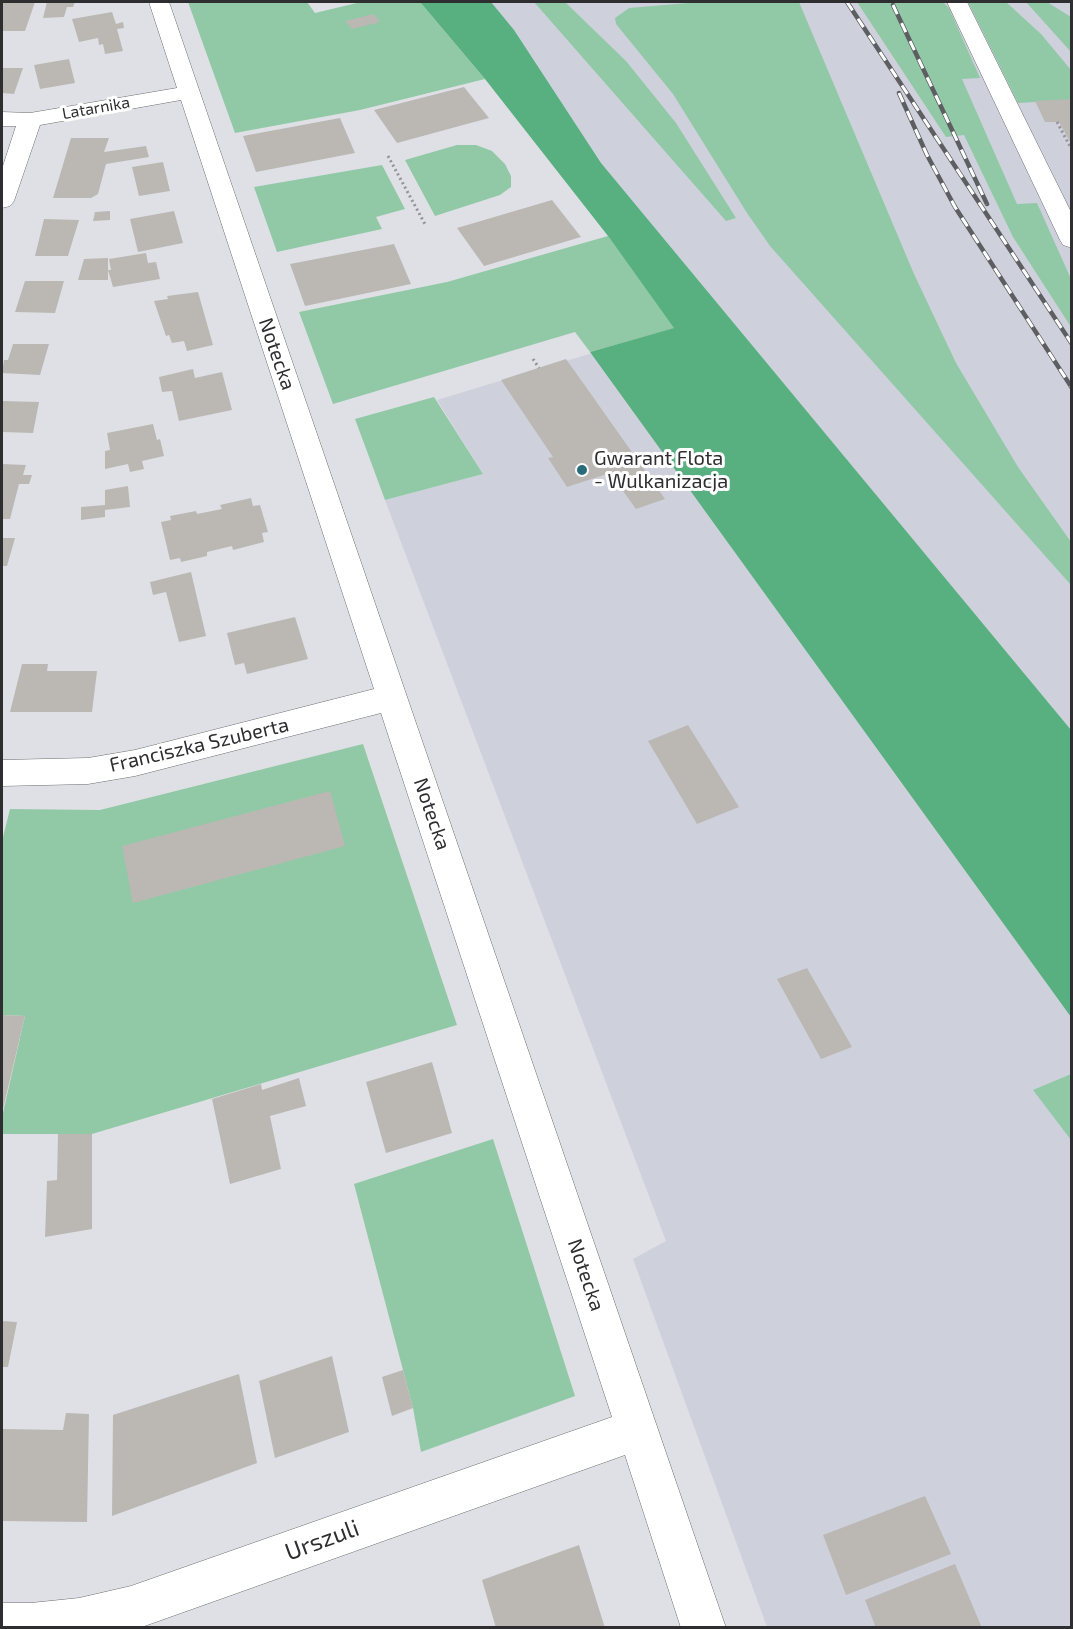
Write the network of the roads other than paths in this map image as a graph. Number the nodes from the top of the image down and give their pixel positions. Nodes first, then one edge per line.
1 (159, 2) edge
2 (957, 2) edge
3 (189, 92) junction
4 (2, 119) edge
5 (30, 120) junction
6 (2, 201) edge
7 (1071, 240) edge
8 (393, 697) junction
9 (2, 773) edge
10 (638, 1429) junction
11 (2, 1626) edge
12 (704, 1628) edge

1 - 3 street, Notecka
2 - 7 street
3 - 5 street, Latarnika
3 - 8 street, Notecka
4 - 5 street, Latarnika
5 - 6 street
8 - 9 street, Franciszka Szuberta
8 - 10 street, Notecka
10 - 11 street, Urszuli
10 - 12 street, Notecka

